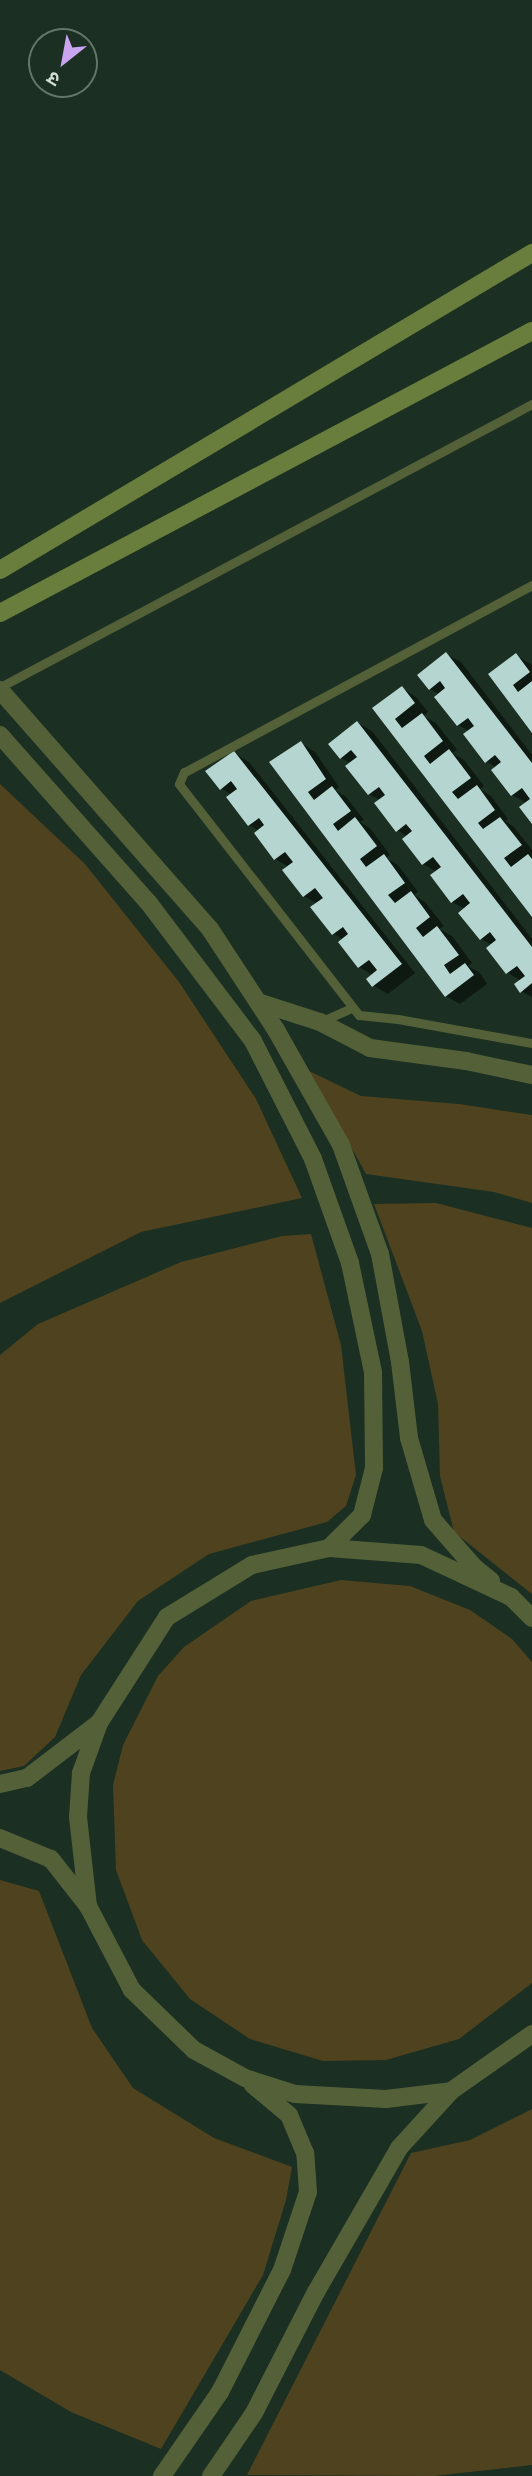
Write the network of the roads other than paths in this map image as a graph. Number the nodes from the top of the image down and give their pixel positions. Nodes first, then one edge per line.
1 (532, 253) edge
2 (532, 331) edge
3 (532, 404) edge
4 (0, 570) edge
5 (532, 585) edge
6 (0, 613) edge
7 (0, 688) edge
8 (0, 735) edge
9 (258, 1002) junction
10 (353, 1007) junction
11 (320, 1023) junction
12 (532, 1043) edge
13 (532, 1075) edge
14 (329, 1548) junction
15 (511, 1597) junction
16 (532, 1618) edge
17 (99, 1723) junction
18 (0, 1784) edge
19 (0, 1838) edge
20 (89, 1906) junction
21 (532, 2034) edge
22 (245, 2078) junction
23 (451, 2091) junction
24 (162, 2476) edge
25 (211, 2476) edge

1 - 4 main road
2 - 6 main road
3 - 7 lane
5 - 10 lane
7 - 9 street
8 - 14 street
9 - 11 street
9 - 15 street
10 - 11 lane
10 - 12 lane
11 - 13 street
14 - 15 street
14 - 17 street
15 - 16 street
17 - 18 street
17 - 20 street
19 - 20 street
20 - 22 street
21 - 23 street
22 - 23 street
22 - 24 street
23 - 25 street

